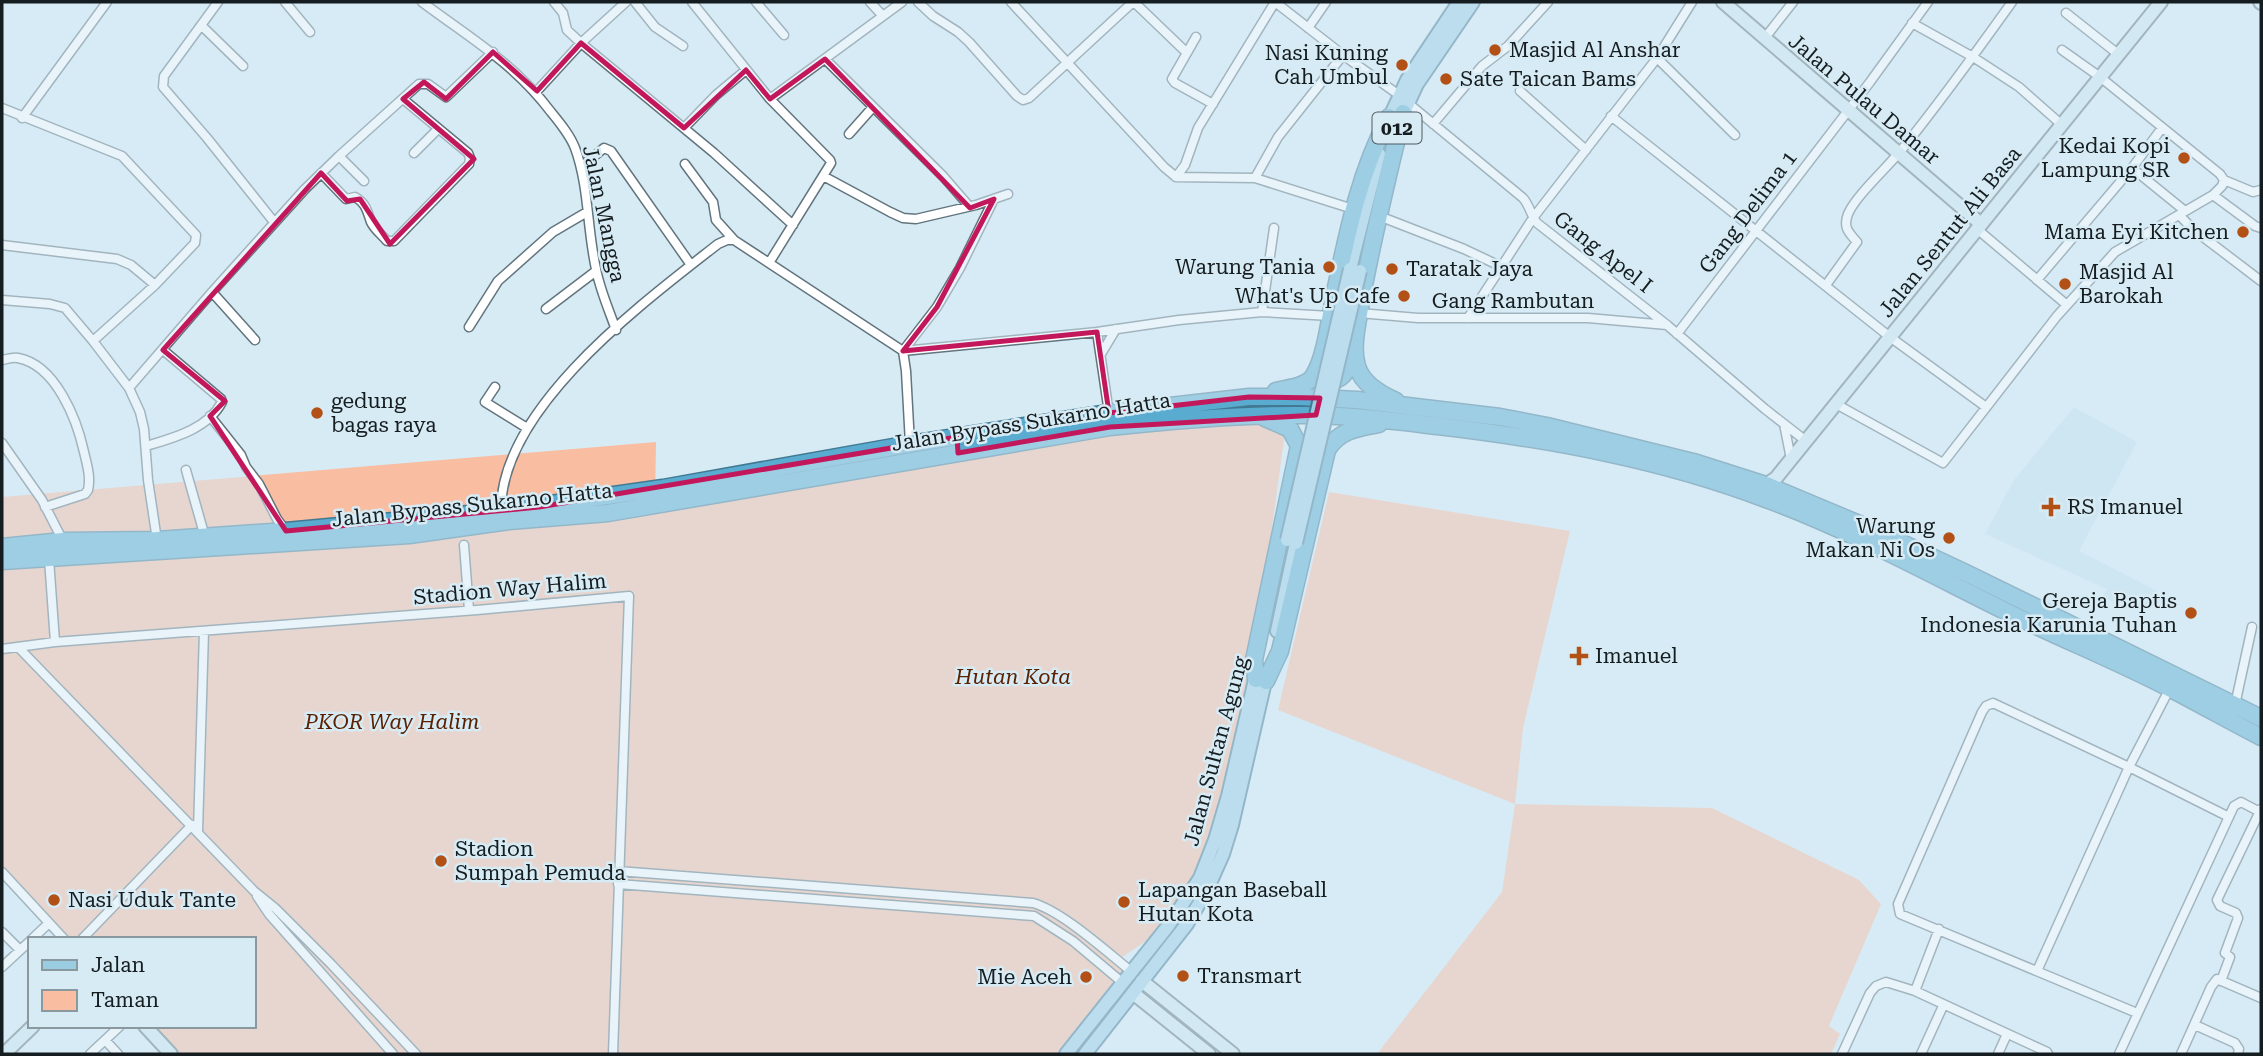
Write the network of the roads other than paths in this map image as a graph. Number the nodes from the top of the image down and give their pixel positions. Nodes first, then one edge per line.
1 (107, 2) edge
2 (218, 2) edge
3 (285, 2) edge
4 (422, 2) edge
5 (554, 2) edge
6 (626, 2) edge
7 (635, 2) edge
8 (692, 2) edge
9 (756, 2) edge
10 (870, 2) edge
11 (902, 2) edge
12 (918, 2) edge
13 (1011, 2) edge
14 (1134, 2) edge
15 (1275, 2) edge
16 (1326, 2) edge
17 (1460, 2) edge
18 (1473, 2) edge
19 (1548, 2) edge
20 (1692, 2) edge
21 (1723, 2) edge
22 (1793, 2) edge
23 (1928, 2) edge
24 (2012, 2) edge
25 (2160, 2) edge
26 (2066, 13) dead end
27 (882, 15) junction
28 (1912, 23) junction
29 (202, 26) junction
30 (1308, 28) junction
31 (310, 32) dead end
32 (784, 35) dead end
33 (1196, 37) dead end
34 (1765, 39) junction
35 (581, 43) junction
36 (683, 46) dead end
37 (2062, 50) dead end
38 (493, 52) junction
39 (1186, 52) junction
40 (2118, 54) junction
41 (1343, 55) junction
42 (1973, 57) junction
43 (1657, 58) junction
44 (825, 59) junction
45 (1067, 61) junction
46 (243, 66) dead end
47 (746, 69) junction
48 (2100, 77) junction
49 (1520, 91) dead end
50 (536, 92) junction
51 (403, 99) junction
52 (770, 99) junction
53 (1213, 104) junction
54 (873, 107) junction
55 (1400, 107) junction
56 (2, 108) edge
57 (1847, 110) junction
58 (1611, 116) junction
59 (22, 118) junction
60 (1433, 124) junction
61 (2062, 125) junction
62 (684, 128) junction
63 (2162, 128) junction
64 (438, 129) junction
65 (849, 134) dead end
66 (1735, 135) dead end
67 (1586, 150) junction
68 (414, 153) dead end
69 (1898, 153) junction
70 (339, 156) junction
71 (685, 164) dead end
72 (581, 167) junction
73 (2132, 168) junction
74 (321, 173) junction
75 (825, 177) junction
76 (1176, 177) junction
77 (1255, 178) junction
78 (2224, 180) junction
79 (364, 181) dead end
80 (2261, 190) edge
81 (1008, 194) dead end
82 (2213, 195) junction
83 (994, 199) junction
84 (969, 206) junction
85 (1353, 209) junction
86 (587, 212) junction
87 (2182, 213) junction
88 (1379, 216) junction
89 (1533, 218) junction
90 (274, 222) junction
91 (793, 225) junction
92 (1979, 226) junction
93 (1273, 228) dead end
94 (2261, 228) edge
95 (1757, 229) junction
96 (734, 240) junction
97 (2, 245) edge
98 (769, 263) junction
99 (691, 265) junction
100 (1500, 266) junction
101 (596, 271) junction
102 (2038, 280) junction
103 (2261, 281) edge
104 (155, 285) junction
105 (1825, 285) junction
106 (212, 292) junction
107 (2, 300) edge
108 (2067, 304) junction
109 (547, 309) dead end
110 (1262, 312) junction
111 (1359, 313) junction
112 (1330, 316) junction
113 (1468, 318) junction
114 (1667, 325) junction
115 (469, 327) dead end
116 (1116, 329) junction
117 (616, 330) junction
118 (1097, 332) junction
119 (1356, 334) junction
120 (1677, 334) junction
121 (1890, 337) junction
122 (255, 340) dead end
123 (93, 341) junction
124 (163, 350) junction
125 (902, 351) junction
126 (1101, 354) junction
127 (2, 359) edge
128 (1319, 365) junction
129 (495, 387) dead end
130 (129, 388) junction
131 (1249, 397) junction
132 (1836, 404) junction
133 (1410, 406) junction
134 (1986, 407) junction
135 (1109, 413) junction
136 (1257, 415) junction
137 (210, 416) junction
138 (1395, 421) junction
139 (1784, 424) junction
140 (527, 428) junction
141 (1806, 440) junction
142 (2, 443) edge
143 (910, 444) junction
144 (958, 445) junction
145 (146, 446) junction
146 (1299, 446) junction
147 (1327, 450) junction
148 (1791, 459) junction
149 (186, 470) dead end
150 (1766, 485) junction
151 (45, 507) junction
152 (501, 511) junction
153 (286, 531) junction
154 (205, 537) junction
155 (157, 540) junction
156 (63, 541) junction
157 (464, 545) dead end
158 (2, 547) edge
159 (50, 559) junction
160 (2, 561) edge
161 (469, 610) junction
162 (2055, 626) junction
163 (2252, 627) dead end
164 (204, 631) junction
165 (55, 642) junction
166 (19, 648) junction
167 (2, 649) edge
168 (1261, 680) junction
169 (2173, 682) junction
170 (2235, 705) junction
171 (2261, 718) edge
172 (2261, 737) edge
173 (2129, 766) junction
174 (2260, 814) edge
175 (2228, 817) junction
176 (195, 828) junction
177 (618, 871) junction
178 (2, 872) edge
179 (618, 884) junction
180 (254, 891) junction
181 (49, 923) junction
182 (1939, 929) junction
183 (2, 932) edge
184 (34, 937) edge
185 (62, 937) edge
186 (84, 937) edge
187 (28, 942) edge
188 (19, 950) junction
189 (331, 964) junction
190 (2, 967) edge
191 (2037, 971) junction
192 (1132, 972) junction
193 (321, 973) junction
194 (1142, 981) junction
195 (2221, 981) junction
196 (1123, 983) junction
197 (1915, 991) junction
198 (1133, 993) junction
199 (2261, 998) edge
200 (366, 1001) junction
201 (1943, 1006) junction
202 (355, 1012) junction
203 (2137, 1013) junction
204 (2195, 1025) junction
205 (31, 1028) edge
206 (118, 1028) edge
207 (147, 1028) edge
208 (2007, 1034) junction
209 (105, 1040) junction
210 (2241, 1053) edge
211 (4, 1054) edge
212 (90, 1054) edge
213 (118, 1054) edge
214 (171, 1054) edge
215 (393, 1054) edge
216 (416, 1054) edge
217 (613, 1054) edge
218 (1066, 1054) edge
219 (1085, 1054) edge
220 (1209, 1054) edge
221 (1233, 1054) edge
222 (1842, 1054) edge
223 (1921, 1054) edge
224 (1998, 1054) edge
225 (2048, 1054) edge
226 (2119, 1054) edge
227 (2181, 1054) edge

1 - 59 street
2 - 29 street
3 - 31 street
4 - 38 street, Jalan Mangga
5 - 35 street
6 - 35 street
7 - 36 street
8 - 47 street
9 - 32 street
10 - 27 street
11 - 27 street
12 - 45 street
13 - 45 street
14 - 39 street
14 - 45 street
15 - 30 street, Gang Apel I
15 - 53 street
16 - 30 street
17 - 55 main road, 012
18 - 55 main road, 012
19 - 60 street
20 - 43 street
21 - 34 street, Jalan Pulau Damar
22 - 34 street
23 - 28 street, Gang Delima 1
24 - 42 street
25 - 40 street, Jalan Sentut Ali Basa
26 - 40 street
27 - 44 street
28 - 42 street
28 - 57 street, Gang Delima 1
29 - 46 street
29 - 90 street
30 - 41 street, Gang Apel I
33 - 39 street
34 - 57 street, Jalan Pulau Damar
35 - 50 street
35 - 62 street
37 - 48 street
38 - 50 street, Jalan Mangga
38 - 51 street
39 - 53 street
40 - 48 street, Jalan Sentut Ali Basa
41 - 55 street, Gang Apel I
41 - 77 street
42 - 61 street
42 - 69 street
43 - 58 street
43 - 66 street
44 - 52 street
44 - 54 street
45 - 76 street
47 - 52 street
47 - 62 street
48 - 61 street, Jalan Sentut Ali Basa
48 - 63 street
49 - 67 street
50 - 72 street, Jalan Mangga
51 - 64 street
51 - 70 street
52 - 75 street
53 - 76 street
54 - 65 street
54 - 84 street
55 - 60 street, Gang Apel I
55 - 85 highway
55 - 88 highway
55 - 168 main road, Jalan Sultan Agung / 012, bridge
56 - 59 street
57 - 69 street, Jalan Pulau Damar
57 - 95 street, Gang Delima 1
58 - 67 street
58 - 95 street
59 - 104 street
60 - 89 street, Gang Apel I
61 - 92 street, Jalan Sentut Ali Basa
62 - 91 street
63 - 73 street
63 - 78 street
64 - 68 street
64 - 74 street
67 - 89 street
69 - 92 street, Jalan Pulau Damar
69 - 105 street
70 - 74 street
70 - 79 street
71 - 96 street
72 - 86 street, Jalan Mangga
72 - 99 street
73 - 87 street
73 - 102 street
74 - 90 street
75 - 84 street
75 - 91 street
76 - 77 street
77 - 85 street
78 - 80 street
78 - 82 street
81 - 83 street
82 - 87 street
82 - 94 street
83 - 84 street
83 - 125 street
85 - 112 highway
86 - 101 street, Jalan Mangga
86 - 115 street
87 - 103 street
87 - 108 street
88 - 100 street
88 - 111 highway
89 - 100 street
89 - 114 street, Gang Apel I
90 - 106 street
91 - 98 street
92 - 102 street
92 - 121 street, Jalan Sentut Ali Basa
93 - 110 street
95 - 105 street
95 - 120 street, Gang Delima 1
96 - 98 street
96 - 99 street
97 - 104 street
98 - 125 street
99 - 117 street
100 - 113 street
101 - 109 street
101 - 117 street, Jalan Mangga
102 - 108 street
104 - 123 street
105 - 121 street
106 - 122 street
106 - 124 street
107 - 123 street
108 - 134 street
110 - 112 street
110 - 116 street
111 - 113 street, Gang Rambutan
111 - 119 highway
112 - 128 highway
113 - 114 street, Gang Rambutan
114 - 120 street, Gang Apel I
116 - 118 street
116 - 126 street
117 - 140 street
118 - 125 street
118 - 126 street
119 - 128 highway
119 - 133 highway
120 - 139 street, Gang Apel I
121 - 132 street, Jalan Sentut Ali Basa
121 - 134 street
123 - 130 street
124 - 130 street
124 - 137 street
125 - 143 street
126 - 135 street
127 - 151 street
128 - 131 highway
129 - 140 street
130 - 145 street
131 - 133 highway, Jalan Bypass Sukarno Hatta
131 - 135 highway, Jalan Bypass Sukarno Hatta
132 - 134 street
132 - 141 street, Jalan Sentut Ali Basa
133 - 150 highway, Jalan Bypass Sukarno Hatta
135 - 144 highway, Jalan Bypass Sukarno Hatta
136 - 138 highway, Jalan Bypass Sukarno Hatta
136 - 144 highway, Jalan Bypass Sukarno Hatta
136 - 146 highway
137 - 145 street
137 - 153 street
138 - 147 highway
138 - 162 highway, Jalan Bypass Sukarno Hatta
139 - 141 street, Gang Apel I
139 - 148 street
140 - 152 street
141 - 148 street, Jalan Sentut Ali Basa
142 - 151 street
143 - 144 highway, Jalan Bypass Sukarno Hatta
143 - 152 highway, Jalan Bypass Sukarno Hatta
144 - 159 highway, Jalan Bypass Sukarno Hatta
145 - 155 street
146 - 147 highway
146 - 168 highway
147 - 168 highway
148 - 150 street, Jalan Sentut Ali Basa
149 - 154 street
150 - 162 highway, Jalan Bypass Sukarno Hatta
151 - 156 street
152 - 153 highway, Jalan Bypass Sukarno Hatta
153 - 154 highway, Jalan Bypass Sukarno Hatta
154 - 155 highway, Jalan Bypass Sukarno Hatta
155 - 156 highway, Jalan Bypass Sukarno Hatta
156 - 158 highway, Jalan Bypass Sukarno Hatta
157 - 161 street
159 - 160 highway, Jalan Bypass Sukarno Hatta
159 - 165 street
161 - 164 street, Stadion Way Halim
161 - 177 street, Stadion Way Halim
162 - 169 highway, Jalan Bypass Sukarno Hatta
163 - 170 street
164 - 165 street, Stadion Way Halim
164 - 176 street
165 - 166 street, Stadion Way Halim
166 - 167 street, Stadion Way Halim
166 - 176 street
168 - 192 main road, Jalan Sultan Agung
168 - 194 main road, Jalan Sultan Agung
169 - 170 highway, Jalan Bypass Sukarno Hatta
169 - 172 highway, Jalan Bypass Sukarno Hatta
169 - 173 street
170 - 171 highway, Jalan Bypass Sukarno Hatta
173 - 175 street
173 - 182 street
173 - 191 street
174 - 175 street
174 - 195 street
175 - 203 street
176 - 180 street
176 - 186 street
177 - 179 street, Stadion Way Halim
177 - 192 street
178 - 181 street
179 - 196 street
179 - 217 street, Stadion Way Halim
180 - 189 street
180 - 193 street
181 - 184 street
181 - 185 street
182 - 191 street
182 - 197 street
183 - 188 street
187 - 188 street
188 - 190 street
189 - 193 street
189 - 200 street
191 - 203 street
192 - 196 main road, Jalan Sultan Agung
193 - 202 street
194 - 198 main road, Jalan Sultan Agung
194 - 221 street
195 - 199 street
195 - 204 street
196 - 218 main road, Jalan Sultan Agung
197 - 201 street
197 - 222 street
198 - 219 main road, Jalan Sultan Agung
198 - 220 street
200 - 202 street
200 - 216 street
201 - 208 street
201 - 223 street
202 - 215 street
203 - 226 street
204 - 210 street
204 - 227 street
205 - 211 street
206 - 209 street
207 - 214 street
208 - 224 street
208 - 225 street
209 - 212 street
209 - 213 street

